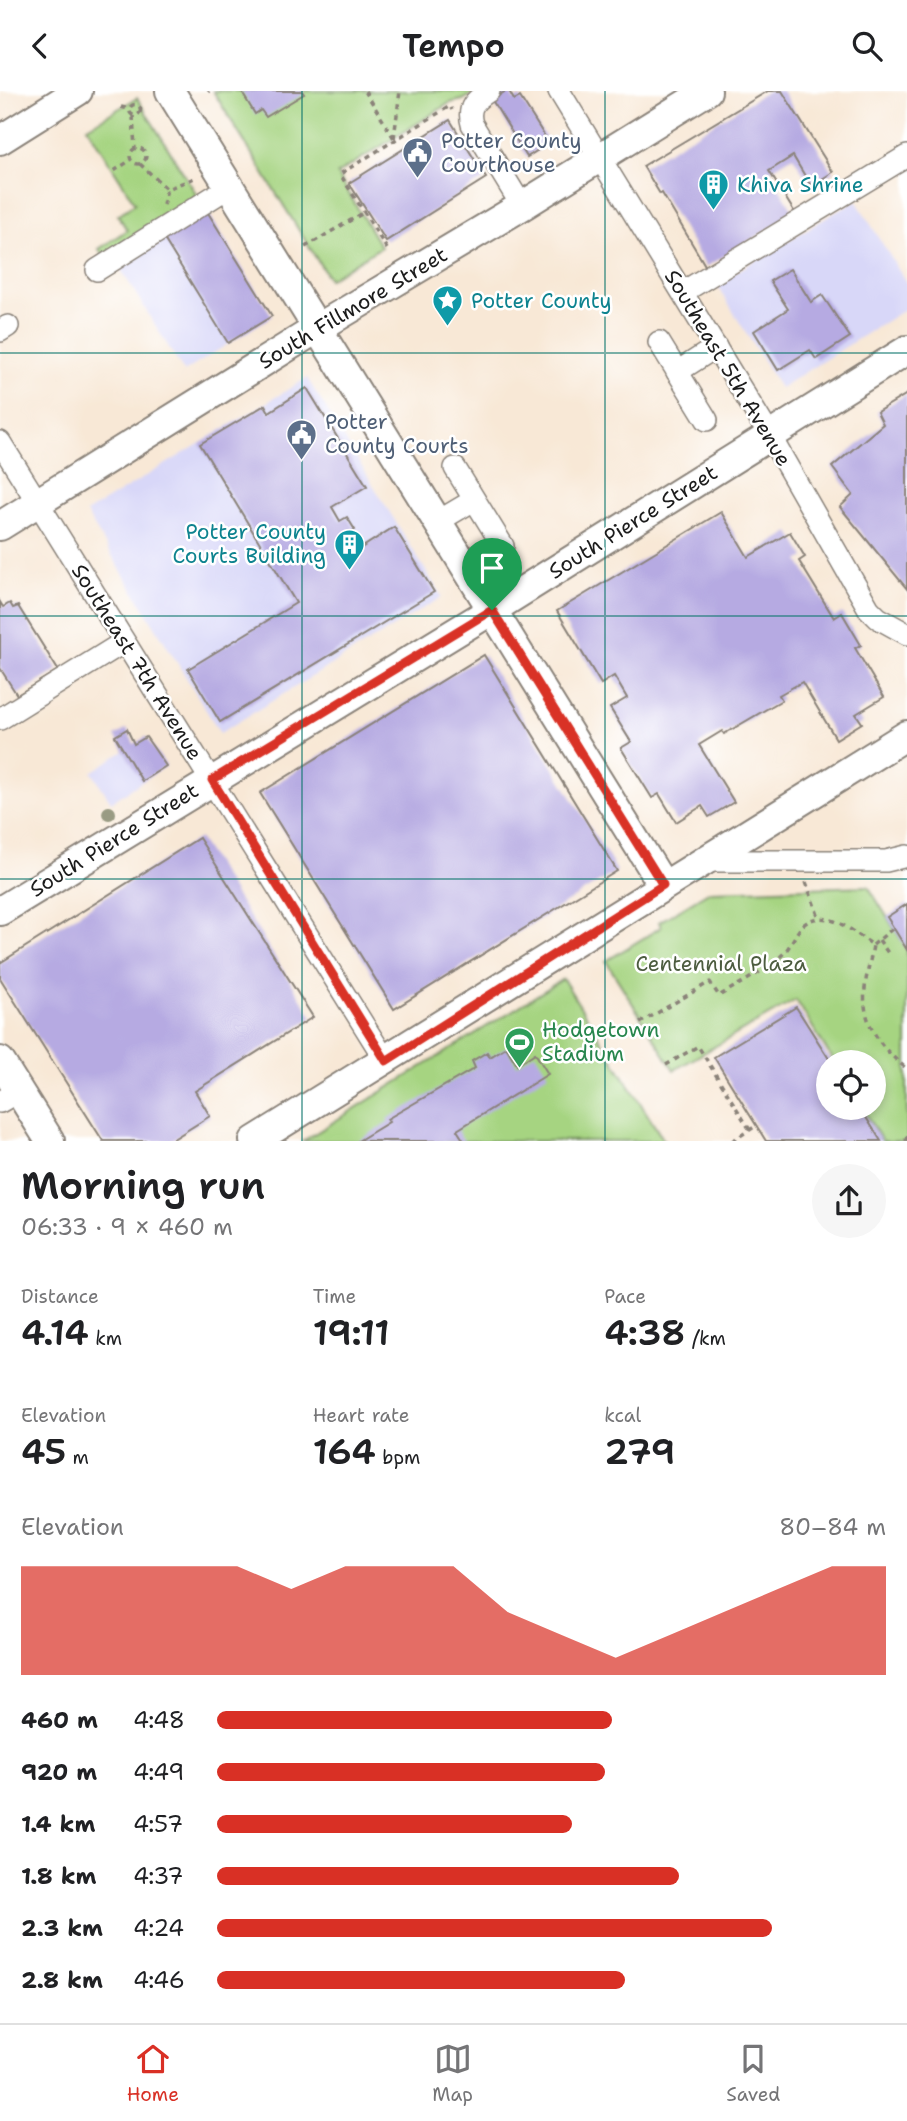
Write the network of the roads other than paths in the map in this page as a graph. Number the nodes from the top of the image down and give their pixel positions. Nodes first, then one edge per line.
1 (78, 91) edge
2 (170, 91) edge
3 (489, 91) edge
4 (559, 91) edge
5 (707, 91) edge
6 (0, 140) edge
7 (907, 156) edge
8 (601, 157) junction
9 (229, 187) junction
10 (523, 206) junction
11 (97, 270) dead end
12 (683, 292) junction
13 (318, 328) junction
14 (659, 342) dead end
15 (716, 347) junction
16 (907, 350) edge
17 (677, 372) junction
18 (707, 420) dead end
19 (770, 436) junction
20 (0, 442) edge
21 (455, 468) dead end
22 (474, 500) junction
23 (38, 503) junction
24 (437, 522) junction
25 (0, 526) edge
26 (503, 546) dead end
27 (492, 610) junction
28 (907, 634) edge
29 (124, 642) junction
30 (0, 719) edge
31 (907, 735) edge
32 (212, 780) junction
33 (907, 856) edge
34 (701, 862) junction
35 (663, 885) junction
36 (0, 911) edge
37 (0, 1061) edge
38 (386, 1061) junction
39 (9, 1097) edge
40 (50, 1141) edge
41 (254, 1141) edge

1 - 6 main road
2 - 9 main road
3 - 10 street
4 - 8 street, Southeast 5th Avenue
5 - 8 main road, South Fillmore Street
7 - 12 street
8 - 10 main road, South Fillmore Street
8 - 12 street, Southeast 5th Avenue
9 - 11 street
9 - 13 main road
10 - 13 main road, South Fillmore Street
12 - 15 street, Southeast 5th Avenue
13 - 23 main road, South Fillmore Street
13 - 24 main road
14 - 17 street
15 - 17 street
15 - 19 street, Southeast 5th Avenue
16 - 19 main road, South Pierce Street
17 - 18 street
19 - 27 main road, South Pierce Street
19 - 28 street, Southeast 5th Avenue
20 - 23 street, Southeast 7th Avenue
21 - 22 street
22 - 24 street
22 - 26 street
23 - 25 main road, South Fillmore Street
23 - 29 street, Southeast 7th Avenue
24 - 27 main road
27 - 32 main road, South Pierce Street
27 - 35 main road
29 - 30 street
29 - 32 street, Southeast 7th Avenue
31 - 34 main road
32 - 36 main road, South Pierce Street
32 - 38 street, Southeast 7th Avenue
33 - 34 street
34 - 35 main road
35 - 38 main road
37 - 39 main road
38 - 41 main road
39 - 40 main road

